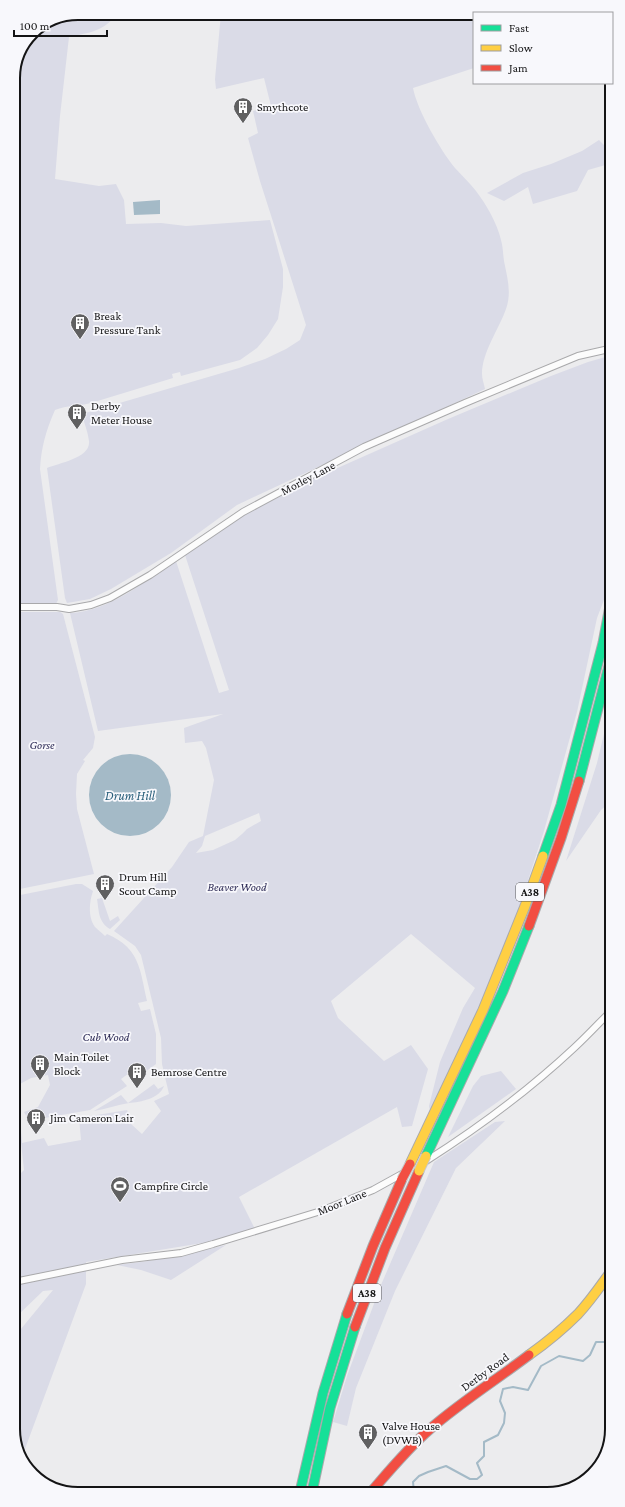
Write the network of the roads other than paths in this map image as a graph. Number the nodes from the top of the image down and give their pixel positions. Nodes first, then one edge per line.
1 (605, 350) edge
2 (20, 607) edge
3 (605, 630) edge
4 (605, 681) edge
5 (605, 1016) edge
6 (605, 1280) edge
7 (20, 1281) edge
8 (301, 1487) edge
9 (313, 1487) edge
10 (375, 1487) edge

1 - 2 street, Morley Lane
3 - 8 main road, A38, bridge
4 - 9 main road, A38, bridge
5 - 7 street, Moor Lane
6 - 10 main road, Derby Road

